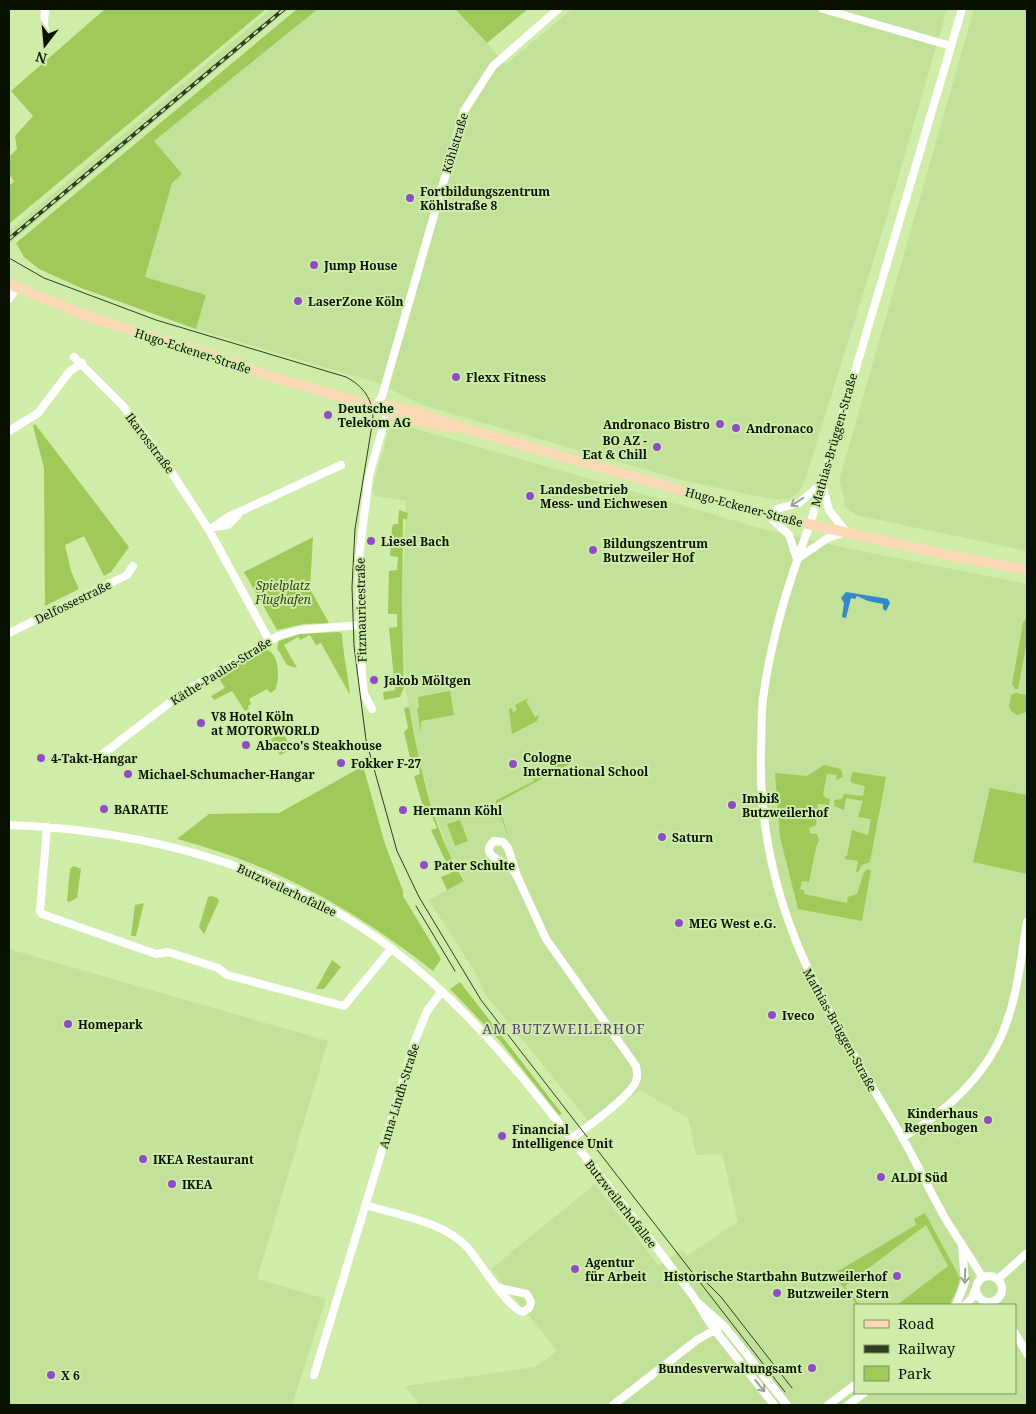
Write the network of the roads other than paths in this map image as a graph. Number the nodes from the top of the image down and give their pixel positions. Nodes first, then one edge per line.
1 (45, 9) edge
2 (558, 9) edge
3 (823, 9) edge
4 (962, 9) edge
5 (46, 35) dead end
6 (951, 46) junction
7 (13, 286) edge
8 (9, 300) edge
9 (74, 357) dead end
10 (82, 363) junction
11 (389, 408) junction
12 (466, 429) junction
13 (9, 430) edge
14 (341, 465) dead end
15 (822, 482) junction
16 (768, 515) junction
17 (810, 524) junction
18 (212, 528) junction
19 (846, 532) junction
20 (797, 559) junction
21 (133, 566) dead end
22 (1027, 570) edge
23 (360, 625) junction
24 (9, 633) edge
25 (270, 642) junction
26 (372, 709) dead end
27 (99, 757) dead end
28 (9, 825) edge
29 (47, 827) junction
30 (517, 876) junction
31 (1027, 922) edge
32 (391, 948) junction
33 (442, 991) junction
34 (902, 1138) junction
35 (571, 1139) junction
36 (366, 1206) junction
37 (962, 1246) junction
38 (1027, 1252) edge
39 (982, 1277) junction
40 (998, 1279) junction
41 (499, 1288) dead end
42 (975, 1290) junction
43 (696, 1302) junction
44 (984, 1302) junction
45 (997, 1303) edge
46 (956, 1304) edge
47 (966, 1304) edge
48 (979, 1304) edge
49 (725, 1327) junction
50 (714, 1329) junction
51 (1016, 1336) edge
52 (1027, 1354) edge
53 (314, 1375) dead end
54 (854, 1386) edge
55 (863, 1394) edge
56 (613, 1405) edge
57 (774, 1405) edge
58 (788, 1405) edge
59 (828, 1405) edge
60 (848, 1405) edge

1 - 5 street
2 - 11 street, Köhlstraße
3 - 6 street
4 - 6 street, Mathias-Brüggen-Straße
6 - 15 street, Mathias-Brüggen-Straße
7 - 8 street
7 - 11 main road, Hugo-Eckener-Straße
9 - 10 street, Ikarosstraße
10 - 13 street
10 - 18 street, Ikarosstraße
11 - 12 main road, Hugo-Eckener-Straße
11 - 12 main road, Hugo-Eckener-Straße
11 - 23 street, Fitzmauricestraße
12 - 16 main road, Hugo-Eckener-Straße
14 - 18 street
15 -> 16 street
15 - 17 street, Mathias-Brüggen-Straße
15 - 19 street
16 - 17 main road, Hugo-Eckener-Straße
16 - 20 street
17 - 19 main road, Hugo-Eckener-Straße
17 - 20 street, Mathias-Brüggen-Straße
18 - 25 street, Ikarosstraße
19 - 20 street
19 - 22 main road, Hugo-Eckener-Straße
20 - 34 street, Mathias-Brüggen-Straße
21 - 24 street, Delfossestraße
23 - 25 street, Käthe-Paulus-Straße
23 - 26 street, Fitzmauricestraße
25 - 27 street, Käthe-Paulus-Straße
28 - 29 street, Butzweilerhofallee
29 - 32 street, Butzweilerhofallee
29 - 32 street
30 - 30 street
30 - 35 street
31 - 34 street
32 - 33 street, Butzweilerhofallee
33 - 35 street, Butzweilerhofallee
33 - 36 street, Anna-Lindh-Straße
34 - 37 street, Mathias-Brüggen-Straße
35 - 43 street, Butzweilerhofallee
36 - 41 street
36 - 53 street, Anna-Lindh-Straße
37 - 39 street, Mathias-Brüggen-Straße
37 -> 46 street
38 - 40 street
39 - 40 street
39 - 42 street
40 - 45 street
42 - 44 street
42 - 47 street
43 - 49 street, Butzweilerhofallee
43 - 50 street, Butzweilerhofallee
44 - 45 street
44 - 48 street
49 - 50 street
49 - 58 street, Butzweilerhofallee
50 - 56 street
50 -> 57 street, Butzweilerhofallee
51 - 52 street
54 - 59 street
55 - 60 street

